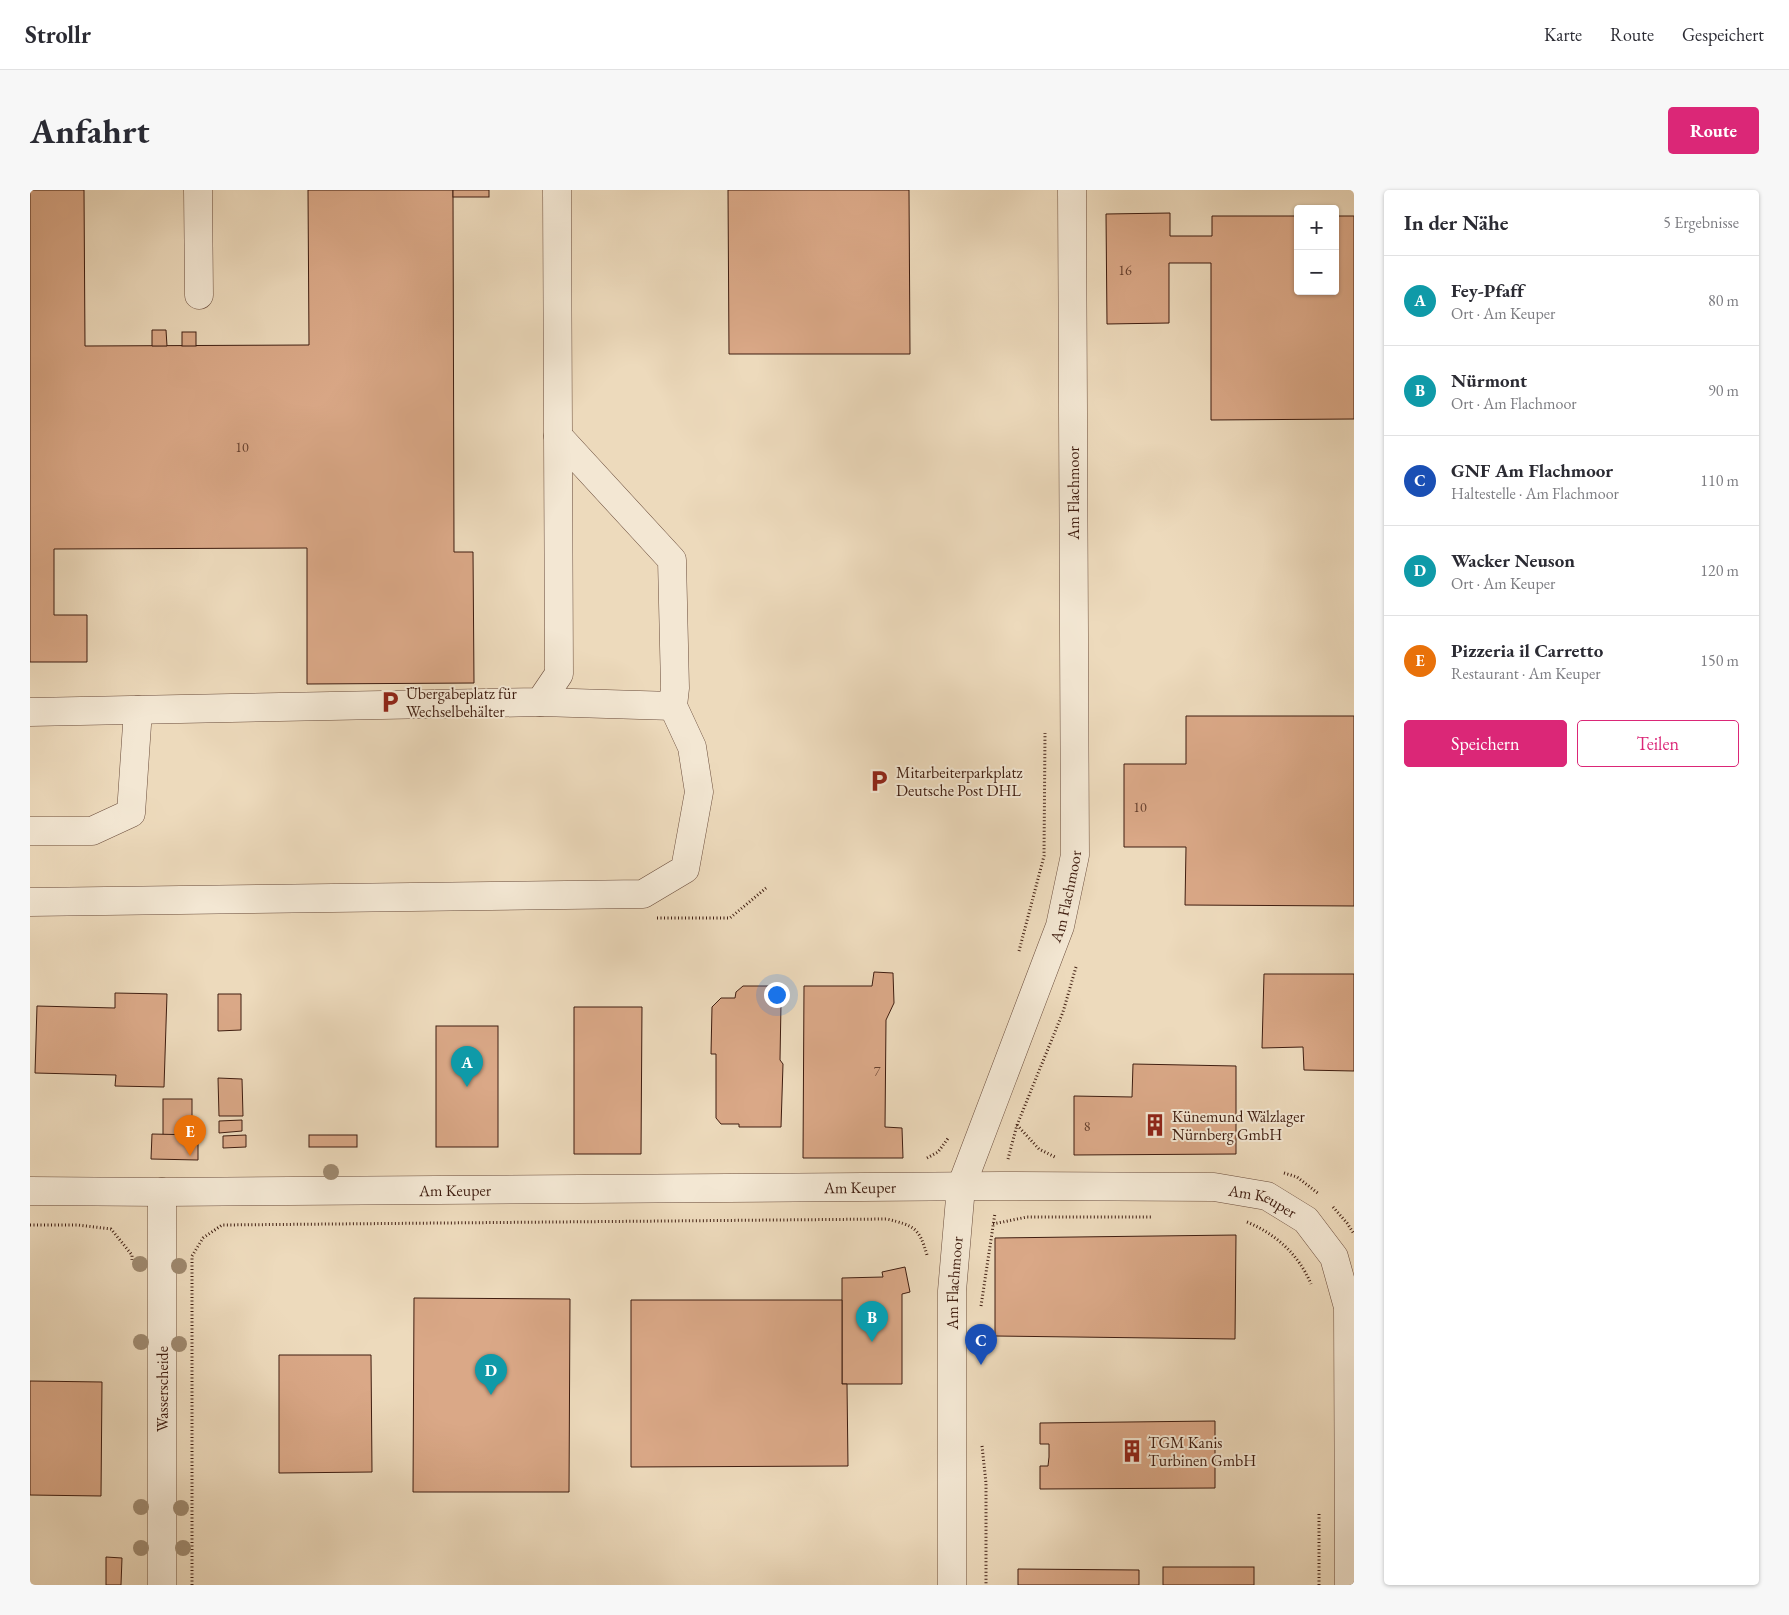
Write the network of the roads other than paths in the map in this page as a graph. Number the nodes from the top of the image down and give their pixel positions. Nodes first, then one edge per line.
1 (198, 190) edge
2 (557, 190) edge
3 (1072, 190) edge
4 (199, 295) dead end
5 (558, 436) junction
6 (540, 702) junction
7 (673, 706) junction
8 (138, 710) junction
9 (30, 712) edge
10 (30, 831) edge
11 (30, 902) edge
12 (960, 1187) junction
13 (30, 1191) edge
14 (162, 1192) junction
15 (162, 1585) edge
16 (952, 1585) edge
17 (1349, 1585) edge

1 - 4 street
2 - 5 street
3 - 12 street, Am Flachmoor
5 - 6 street
5 - 7 street
6 - 7 street
6 - 8 street
7 - 11 street
8 - 9 street
8 - 10 street
12 - 14 street, Am Keuper
12 - 16 street, Am Flachmoor
12 - 17 street, Am Keuper
13 - 14 street, Am Keuper
14 - 15 street, Wasserscheide

